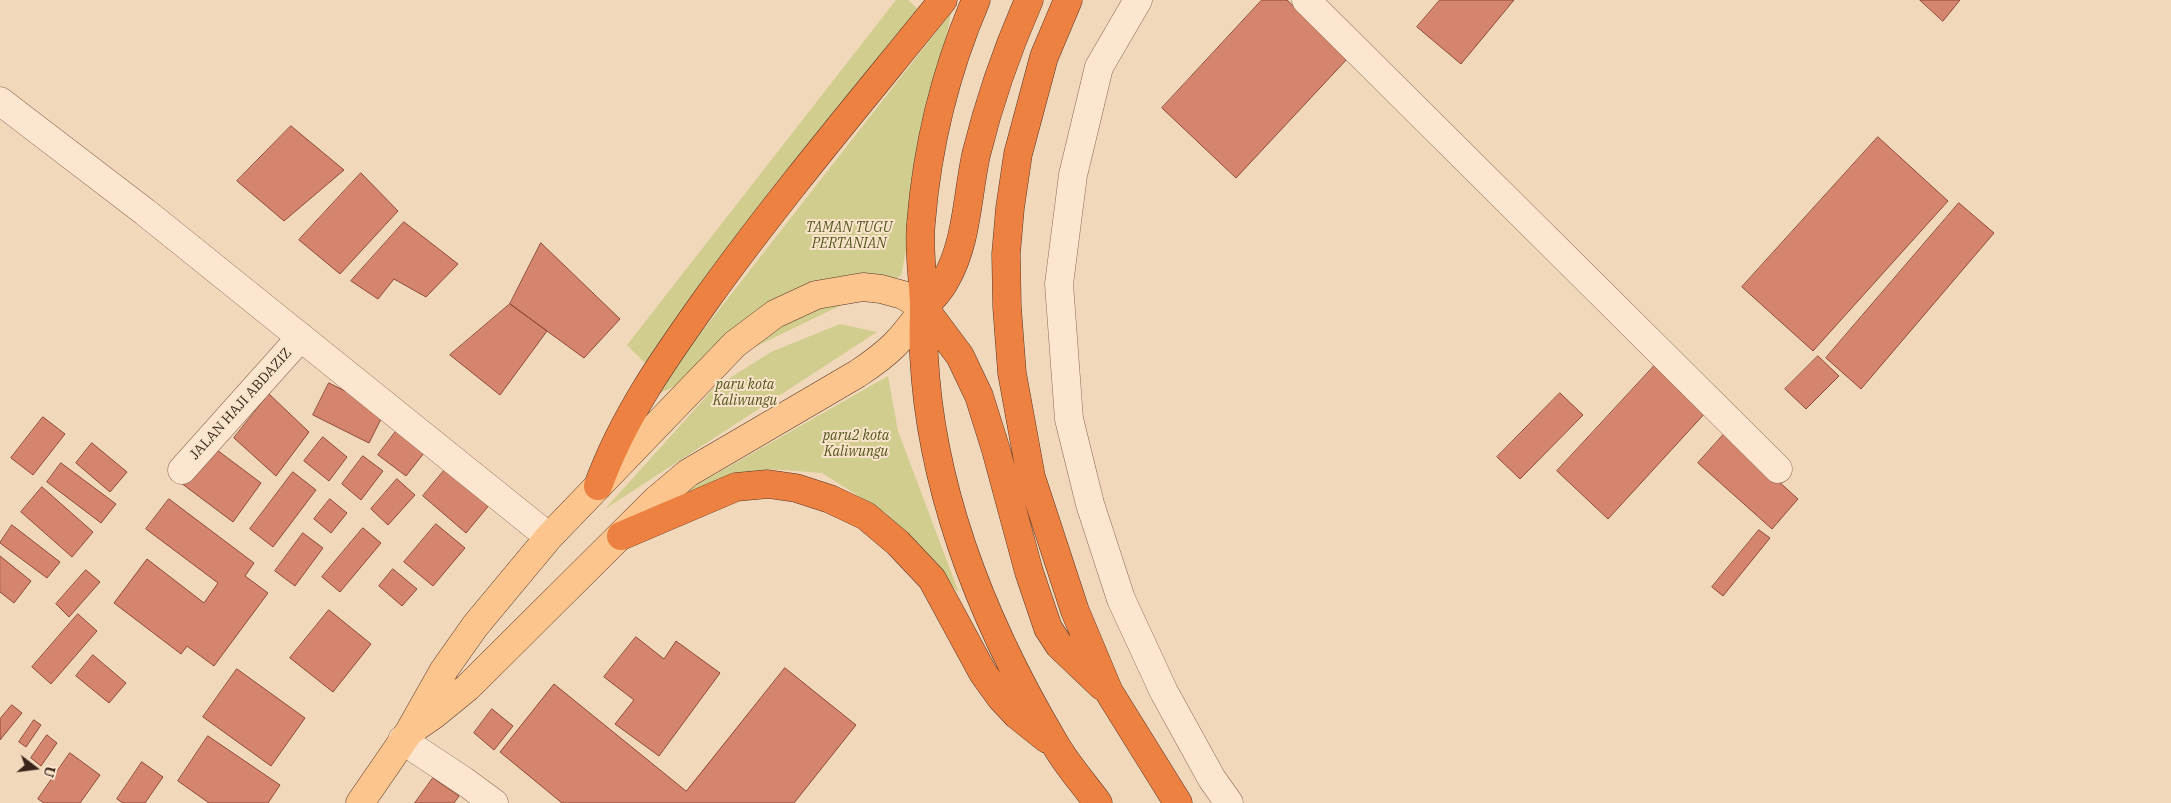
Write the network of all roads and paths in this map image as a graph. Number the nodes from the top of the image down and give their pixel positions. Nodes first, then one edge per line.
1 (943, 0) edge
2 (976, 0) edge
3 (1029, 0) edge
4 (1068, 0) edge
5 (1138, 0) edge
6 (1306, 0) edge
7 (0, 101) edge
8 (924, 308) junction
9 (301, 337) junction
10 (1778, 468) dead end
11 (182, 470) dead end
12 (598, 486) junction
13 (621, 536) junction
14 (549, 537) junction
15 (1109, 692) junction
16 (406, 736) junction
17 (1056, 746) junction
18 (360, 803) edge
19 (494, 803) edge
20 (1098, 803) edge
21 (1178, 803) edge
22 (1229, 803) edge

1 - 12 highway
2 - 8 highway
3 - 8 highway
4 - 15 highway
5 - 22 street
6 - 10 street
7 - 9 street
8 - 12 main road
8 - 13 main road
8 - 15 highway
8 - 17 highway
9 - 11 street, JALAN HAJI ABDAZIZ
9 - 14 street
12 - 14 main road
13 - 16 main road
13 - 17 highway
14 - 16 main road
15 - 21 highway
16 - 18 main road
16 - 19 street
17 - 20 highway

